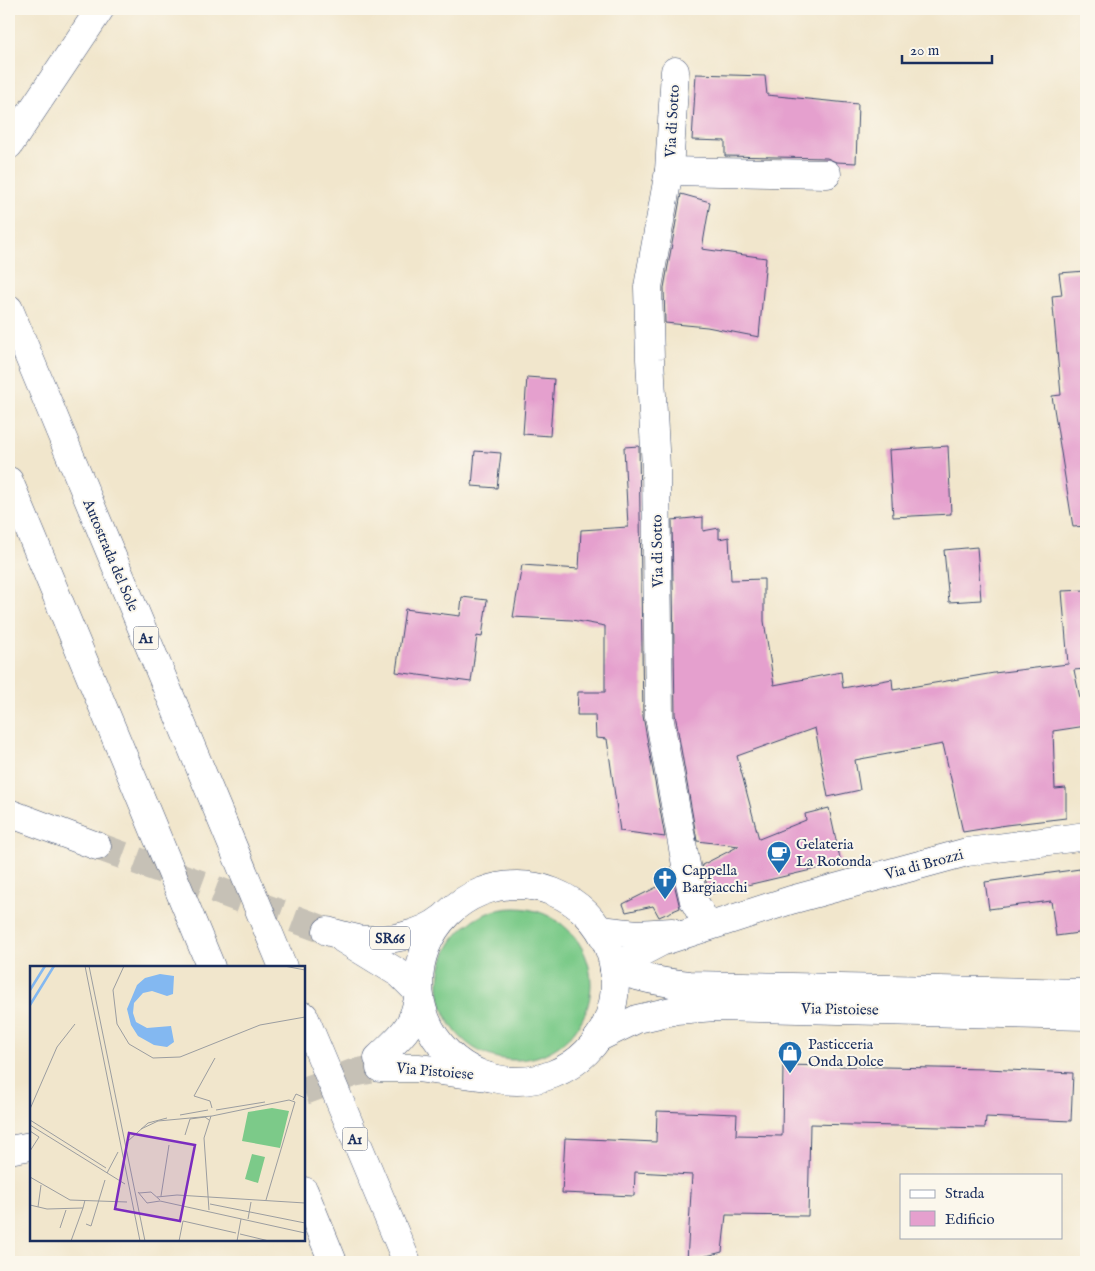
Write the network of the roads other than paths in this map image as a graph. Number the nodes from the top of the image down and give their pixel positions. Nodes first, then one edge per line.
1 (100, 9) edge
2 (675, 71) dead end
3 (9, 144) edge
4 (669, 171) junction
5 (827, 174) dead end
6 (9, 308) edge
7 (9, 481) edge
8 (9, 813) edge
9 (1086, 836) edge
10 (97, 846) tunnel mouth
11 (448, 913) junction
12 (708, 926) junction
13 (600, 930) junction
14 (211, 966) edge
15 (283, 966) edge
16 (614, 969) junction
17 (419, 992) junction
18 (1086, 993) edge
19 (1086, 1016) edge
20 (305, 1018) edge
21 (598, 1038) junction
22 (489, 1077) junction
23 (30, 1146) edge
24 (9, 1150) edge
25 (305, 1193) edge
26 (333, 1262) edge
27 (406, 1262) edge

1 - 3 main road
2 - 4 main road, Via di Sotto
4 - 5 main road, Via di Sotto
4 - 12 main road, Via di Sotto
6 - 15 main road, Autostrada del Sole / A1
7 - 14 main road
8 - 10 main road
9 - 12 main road, Via di Brozzi
11 - 13 main road, Via Pistoiese
11 - 17 main road, Via Pistoiese
11 - 17 main road, SR66
12 - 13 main road, Via di Brozzi
12 - 16 main road, Via di Brozzi
13 - 16 main road, Via Pistoiese
16 - 18 main road, Via Pistoiese
16 - 21 main road, Via Pistoiese
17 - 22 main road, Via Pistoiese
17 - 22 main road, Via Pistoiese
19 - 21 main road, Via Pistoiese
20 - 27 main road, A1
21 - 22 main road, Via Pistoiese
23 - 24 main road
25 - 26 main road

